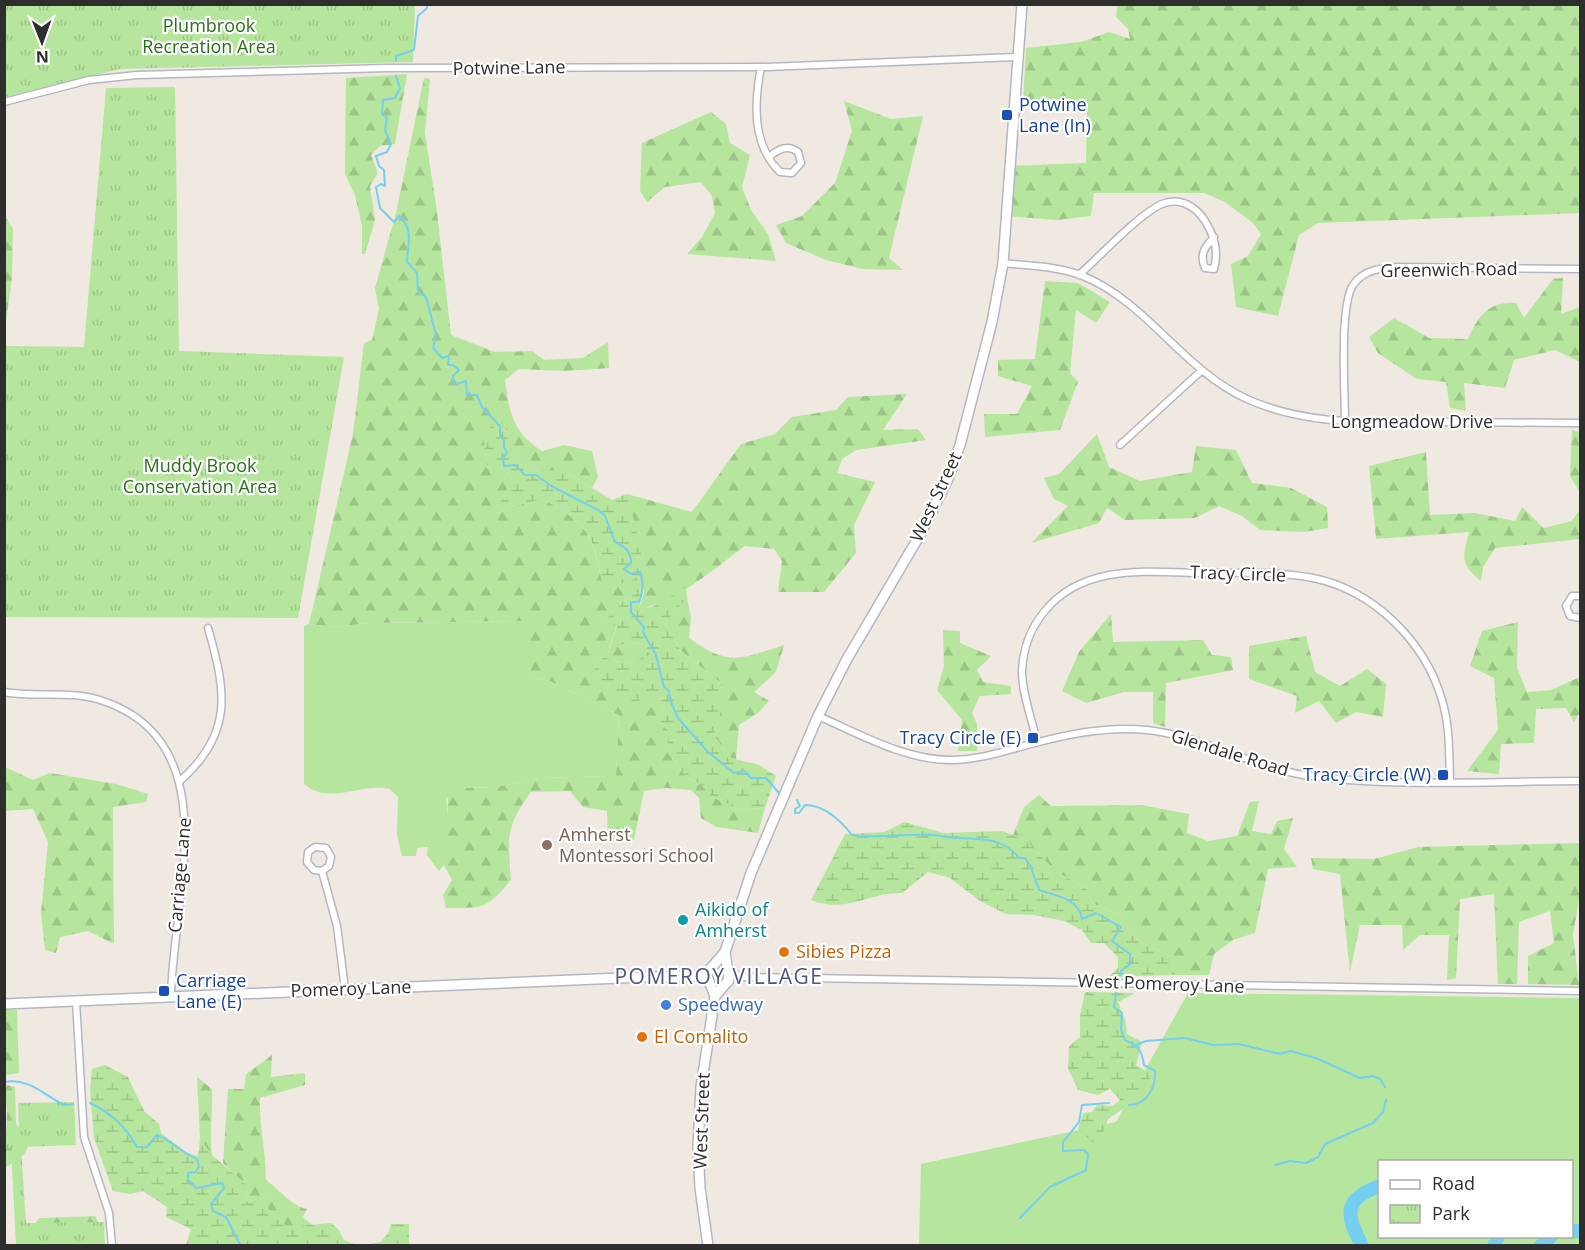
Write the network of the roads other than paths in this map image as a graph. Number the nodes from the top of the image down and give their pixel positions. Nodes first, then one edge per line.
1 (1022, 4) edge
2 (1016, 57) junction
3 (761, 67) junction
4 (4, 102) edge
5 (770, 156) junction
6 (1214, 237) junction
7 (1003, 263) junction
8 (1581, 269) edge
9 (1080, 275) junction
10 (1201, 371) junction
11 (1345, 422) junction
12 (1581, 423) edge
13 (1120, 445) dead end
14 (1581, 596) edge
15 (1581, 618) edge
16 (208, 628) dead end
17 (6, 695) edge
18 (818, 716) junction
19 (1037, 742) junction
20 (180, 781) junction
21 (1450, 781) junction
22 (1581, 781) edge
23 (322, 871) junction
24 (724, 952) junction
25 (712, 967) junction
26 (728, 970) junction
27 (697, 976) junction
28 (741, 977) junction
29 (708, 983) junction
30 (725, 985) junction
31 (345, 989) junction
32 (1581, 991) edge
33 (715, 996) junction
34 (171, 997) junction
35 (76, 1001) junction
36 (4, 1004) edge
37 (112, 1245) edge
38 (708, 1245) edge

1 - 2 main road, West Street
2 - 3 street, Potwine Lane
2 - 7 main road, West Street
3 - 4 street, Potwine Lane
3 - 5 street
5 - 5 street
6 - 6 street
6 - 9 street
7 - 9 street, Longmeadow Drive
7 - 18 main road, West Street
8 - 11 street, Greenwich Road
9 - 10 street, Longmeadow Drive
10 - 11 street, Longmeadow Drive
10 - 13 street
11 - 12 street, Longmeadow Drive
14 - 15 street
16 - 20 street
17 - 20 street, Carriage Lane
18 - 19 street, Glendale Road
18 - 24 main road, West Street
19 - 21 street, Glendale Road
19 - 21 street, Tracy Circle
20 - 34 street, Carriage Lane
21 - 22 street, Glendale Road
23 - 23 street
23 - 31 street
24 - 25 main road, West Street
24 - 26 main road
25 - 26 main road
25 - 27 main road, Pomeroy Lane
25 - 29 main road
26 - 28 street, West Pomeroy Lane
26 - 30 main road
27 - 29 main road
27 - 31 main road, Pomeroy Lane
28 - 30 street, West Pomeroy Lane
28 - 32 street, West Pomeroy Lane
29 - 30 main road
29 - 33 main road
30 - 33 main road
31 - 34 main road, Pomeroy Lane
33 - 38 main road, West Street
34 - 35 main road, Pomeroy Lane
35 - 36 main road, Pomeroy Lane
35 - 37 street

